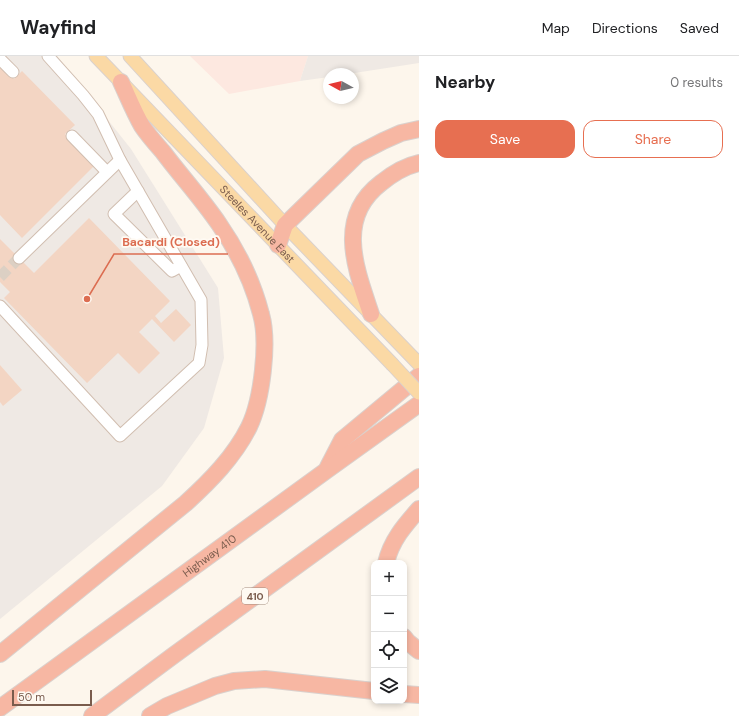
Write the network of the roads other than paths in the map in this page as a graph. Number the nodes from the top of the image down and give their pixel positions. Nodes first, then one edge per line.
1 (48, 56) edge
2 (96, 56) edge
3 (130, 56) edge
4 (0, 59) edge
5 (13, 72) dead end
6 (121, 82) junction
7 (419, 129) edge
8 (72, 136) dead end
9 (120, 160) junction
10 (419, 163) edge
11 (107, 172) junction
12 (138, 191) junction
13 (285, 225) junction
14 (278, 245) junction
15 (19, 258) tunnel mouth
16 (181, 266) junction
17 (0, 306) edge
18 (371, 314) junction
19 (419, 364) edge
20 (419, 376) edge
21 (419, 393) edge
22 (419, 404) edge
23 (327, 470) junction
24 (419, 477) edge
25 (419, 509) edge
26 (387, 560) edge
27 (407, 640) edge
28 (419, 651) edge
29 (0, 654) edge
30 (371, 691) edge
31 (407, 694) edge
32 (419, 696) edge
33 (0, 708) edge
34 (92, 716) edge
35 (150, 716) edge

1 - 9 lane
2 - 6 main road, Steeles Avenue East
3 - 13 main road, Steeles Avenue East
4 - 5 lane
6 - 14 main road, Steeles Avenue East
6 - 29 highway
7 - 13 highway
8 - 11 lane
9 - 11 lane
9 - 12 lane
10 - 18 highway
11 - 15 lane
12 - 16 lane
12 - 16 lane
13 - 14 highway
13 - 18 main road, Steeles Avenue East
14 - 21 main road, Steeles Avenue East, bridge
16 - 17 lane
18 - 19 main road, Steeles Avenue East
20 - 23 highway
22 - 23 highway, Highway 410
23 - 33 highway, Highway 410
24 - 34 highway, 410
25 - 26 highway
27 - 28 highway
30 - 35 highway
31 - 32 highway

